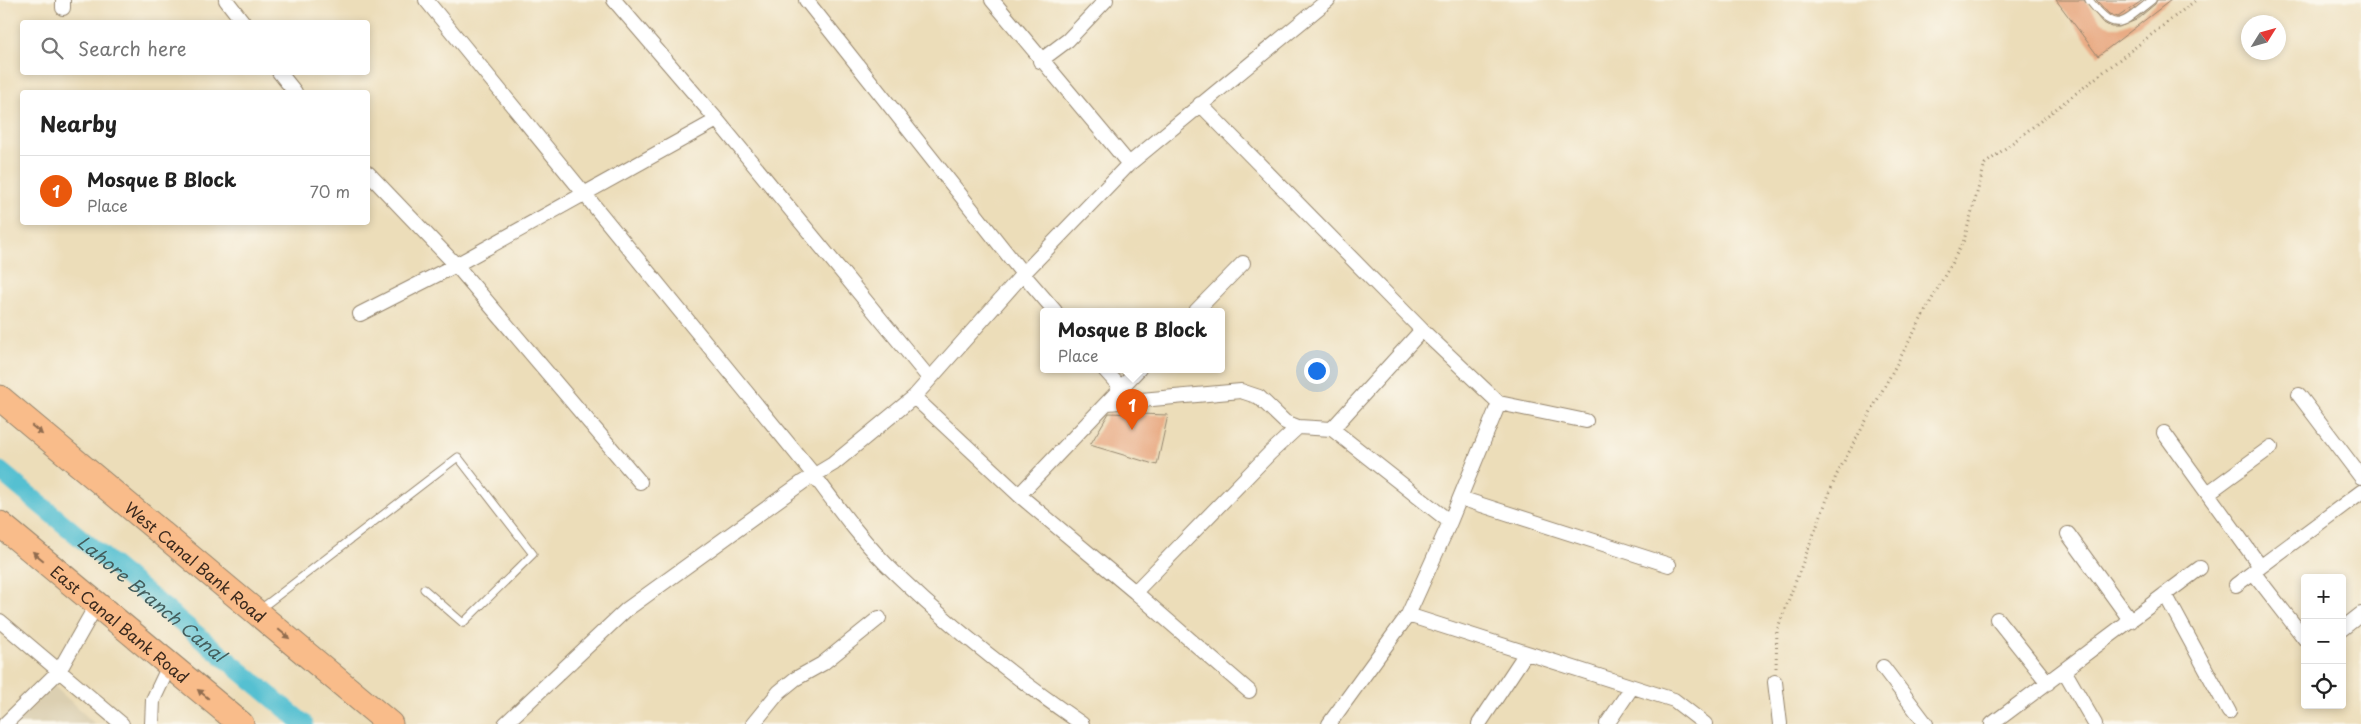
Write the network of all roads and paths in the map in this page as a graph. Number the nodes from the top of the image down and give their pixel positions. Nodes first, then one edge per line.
1 (226, 0) edge
2 (426, 0) edge
3 (614, 0) edge
4 (806, 0) edge
5 (992, 0) edge
6 (1106, 0) edge
7 (1328, 0) edge
8 (2089, 0) edge
9 (2152, 0) edge
10 (2196, 0) edge
11 (241, 20) edge
12 (1040, 61) junction
13 (281, 75) edge
14 (293, 90) edge
15 (1200, 104) junction
16 (717, 120) junction
17 (1129, 164) junction
18 (370, 175) edge
19 (583, 194) junction
20 (1243, 264) dead end
21 (456, 265) junction
22 (1023, 274) junction
23 (1052, 308) edge
24 (1199, 308) edge
25 (360, 314) dead end
26 (1422, 330) junction
27 (1108, 373) edge
28 (1135, 373) edge
29 (929, 378) junction
30 (1121, 388) junction
31 (2299, 395) dead end
32 (914, 397) junction
33 (0, 398) edge
34 (1108, 403) junction
35 (1499, 403) junction
36 (1586, 421) dead end
37 (1298, 427) junction
38 (1332, 429) junction
39 (2164, 432) dead end
40 (2271, 447) dead end
41 (814, 475) junction
42 (2361, 477) edge
43 (640, 482) dead end
44 (2361, 492) edge
45 (1019, 494) junction
46 (2208, 494) junction
47 (1460, 498) junction
48 (1450, 522) junction
49 (0, 524) edge
50 (2068, 534) dead end
51 (1669, 565) dead end
52 (2200, 568) dead end
53 (2257, 569) junction
54 (2236, 585) dead end
55 (424, 588) dead end
56 (1135, 592) junction
57 (2165, 594) junction
58 (97, 604) junction
59 (257, 612) junction
60 (2361, 614) edge
61 (1408, 615) junction
62 (879, 618) dead end
63 (1997, 619) dead end
64 (0, 621) edge
65 (2131, 621) junction
66 (2346, 626) edge
67 (2301, 633) edge
68 (1526, 652) junction
69 (169, 666) junction
70 (1883, 667) dead end
71 (59, 671) junction
72 (2065, 672) junction
73 (1776, 682) joint
74 (2048, 683) junction
75 (1632, 687) junction
76 (1249, 691) dead end
77 (2229, 712) dead end
78 (5, 724) edge
79 (122, 724) edge
80 (152, 724) edge
81 (241, 724) edge
82 (390, 724) edge
83 (505, 724) edge
84 (753, 724) edge
85 (1082, 724) edge
86 (1329, 724) edge
87 (1479, 724) edge
88 (1607, 724) edge
89 (1705, 724) edge
90 (1780, 724) edge
91 (1926, 724) edge
92 (1992, 724) edge
93 (2095, 724) edge

1 - 11 street
2 - 19 street
3 - 16 street
4 - 22 street
5 - 12 street
6 - 12 street
7 - 15 street
8 - 9 lane
10 - 73 path
12 - 17 street
13 - 14 street
15 - 17 street
15 - 26 street
16 - 19 street
16 - 29 street
17 - 22 street
18 - 21 street
19 - 21 street
19 - 41 street
20 - 24 street
21 - 25 street
21 - 43 street
22 - 23 street
22 - 29 street
26 - 35 street
26 - 38 street
27 - 30 street
28 - 30 street
29 - 32 street
30 - 34 street
31 - 42 street
32 - 41 street
32 - 45 street
33 -> 59 highway, West Canal Bank Road
34 - 37 street
34 - 45 street
35 - 36 street
35 - 47 street
37 - 38 street
37 - 56 street
38 - 48 street
39 - 46 street
40 - 46 street
41 - 83 street
41 - 85 street
44 - 53 street
45 - 56 street
46 - 53 street
47 - 48 street
47 - 51 street
48 - 61 street
58 -> 49 highway, East Canal Bank Road
50 - 65 street
52 - 57 street
53 - 54 street
53 - 67 street
55 - 59 lane
56 - 76 street
57 - 65 street
57 - 77 street
58 - 69 highway, East Canal Bank Road
58 - 71 street
59 -> 82 highway, West Canal Bank Road
60 - 66 street
61 - 68 street
61 - 86 street
62 - 84 street
63 - 74 street
64 - 71 street
65 - 72 street
68 - 75 street
68 - 87 street
69 - 80 street
81 -> 69 highway, East Canal Bank Road
70 - 91 street
71 - 78 street
71 - 79 street
72 - 74 street
72 - 93 street
73 - 90 street
74 - 92 street
75 - 88 street
75 - 89 street

